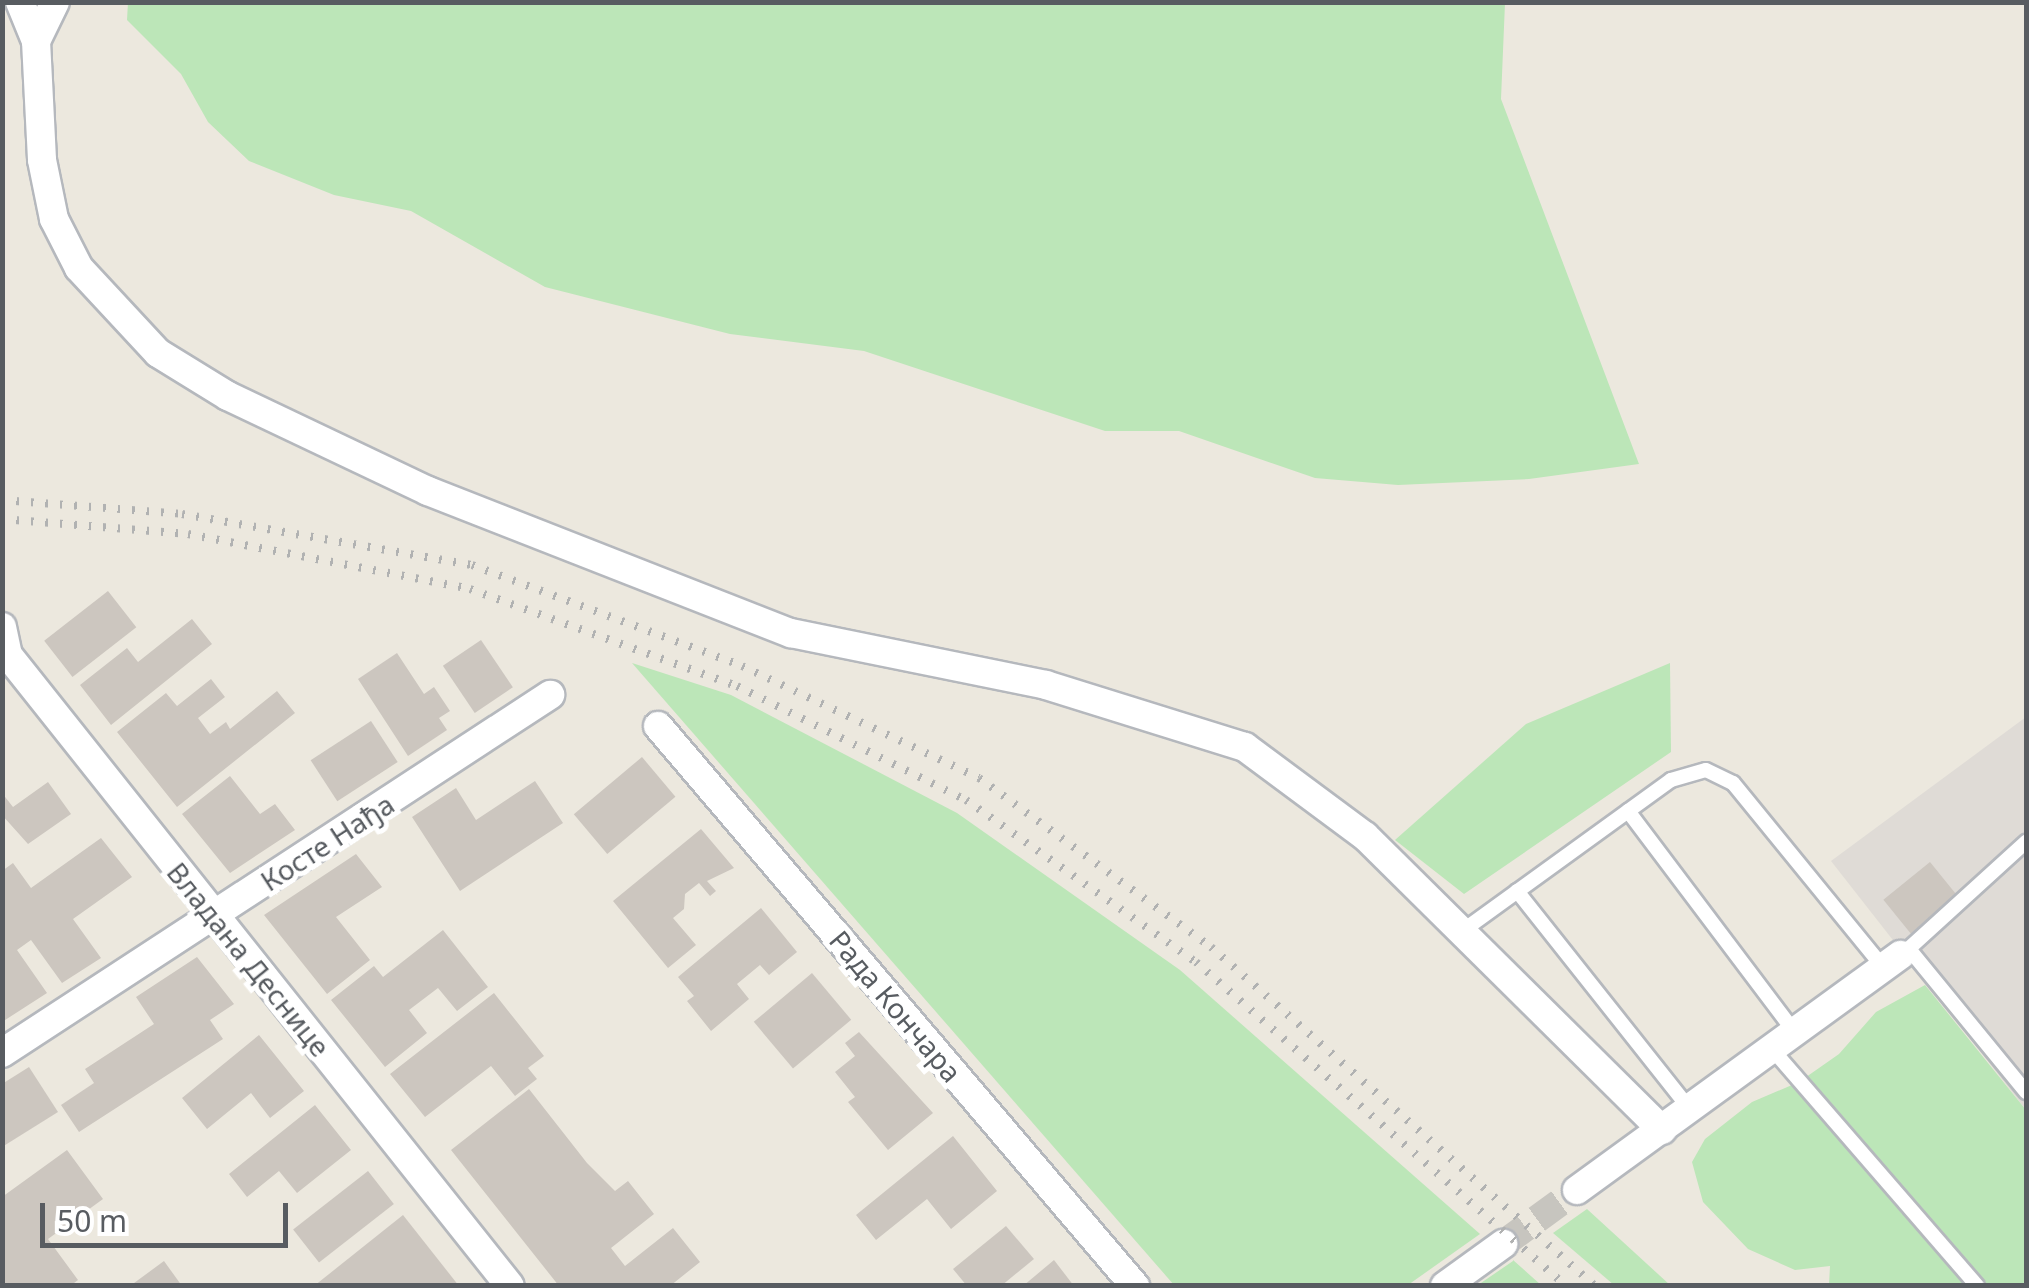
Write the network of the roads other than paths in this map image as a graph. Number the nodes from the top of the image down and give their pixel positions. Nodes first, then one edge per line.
1 (20, 2) edge
2 (54, 2) edge
3 (36, 41) junction
4 (2, 627) edge
5 (550, 695) dead end
6 (658, 726) dead end
7 (1628, 811) junction
8 (2026, 842) edge
9 (1517, 891) junction
10 (214, 916) junction
11 (1461, 932) junction
12 (1898, 957) junction
13 (1784, 1041) junction
14 (2, 1053) edge
15 (2026, 1092) edge
16 (1690, 1109) junction
17 (1662, 1130) junction
18 (1577, 1190) tunnel mouth
19 (1503, 1244) tunnel mouth
20 (510, 1286) edge
21 (1135, 1286) edge
22 (1445, 1286) edge
23 (1977, 1286) edge

1 - 3 street
2 - 3 street
3 - 11 street
4 - 10 street, Владана Деснице
5 - 10 street, Косте Нађа
6 - 21 street, Рада Кончара
7 - 9 lane
7 - 12 lane
7 - 13 lane
8 - 12 lane
9 - 11 lane
9 - 16 lane
10 - 14 street, Косте Нађа
10 - 20 street, Владана Деснице
11 - 17 street
12 - 13 street
12 - 15 lane
13 - 16 street
13 - 23 lane
16 - 17 street
17 - 18 street
19 - 22 street

